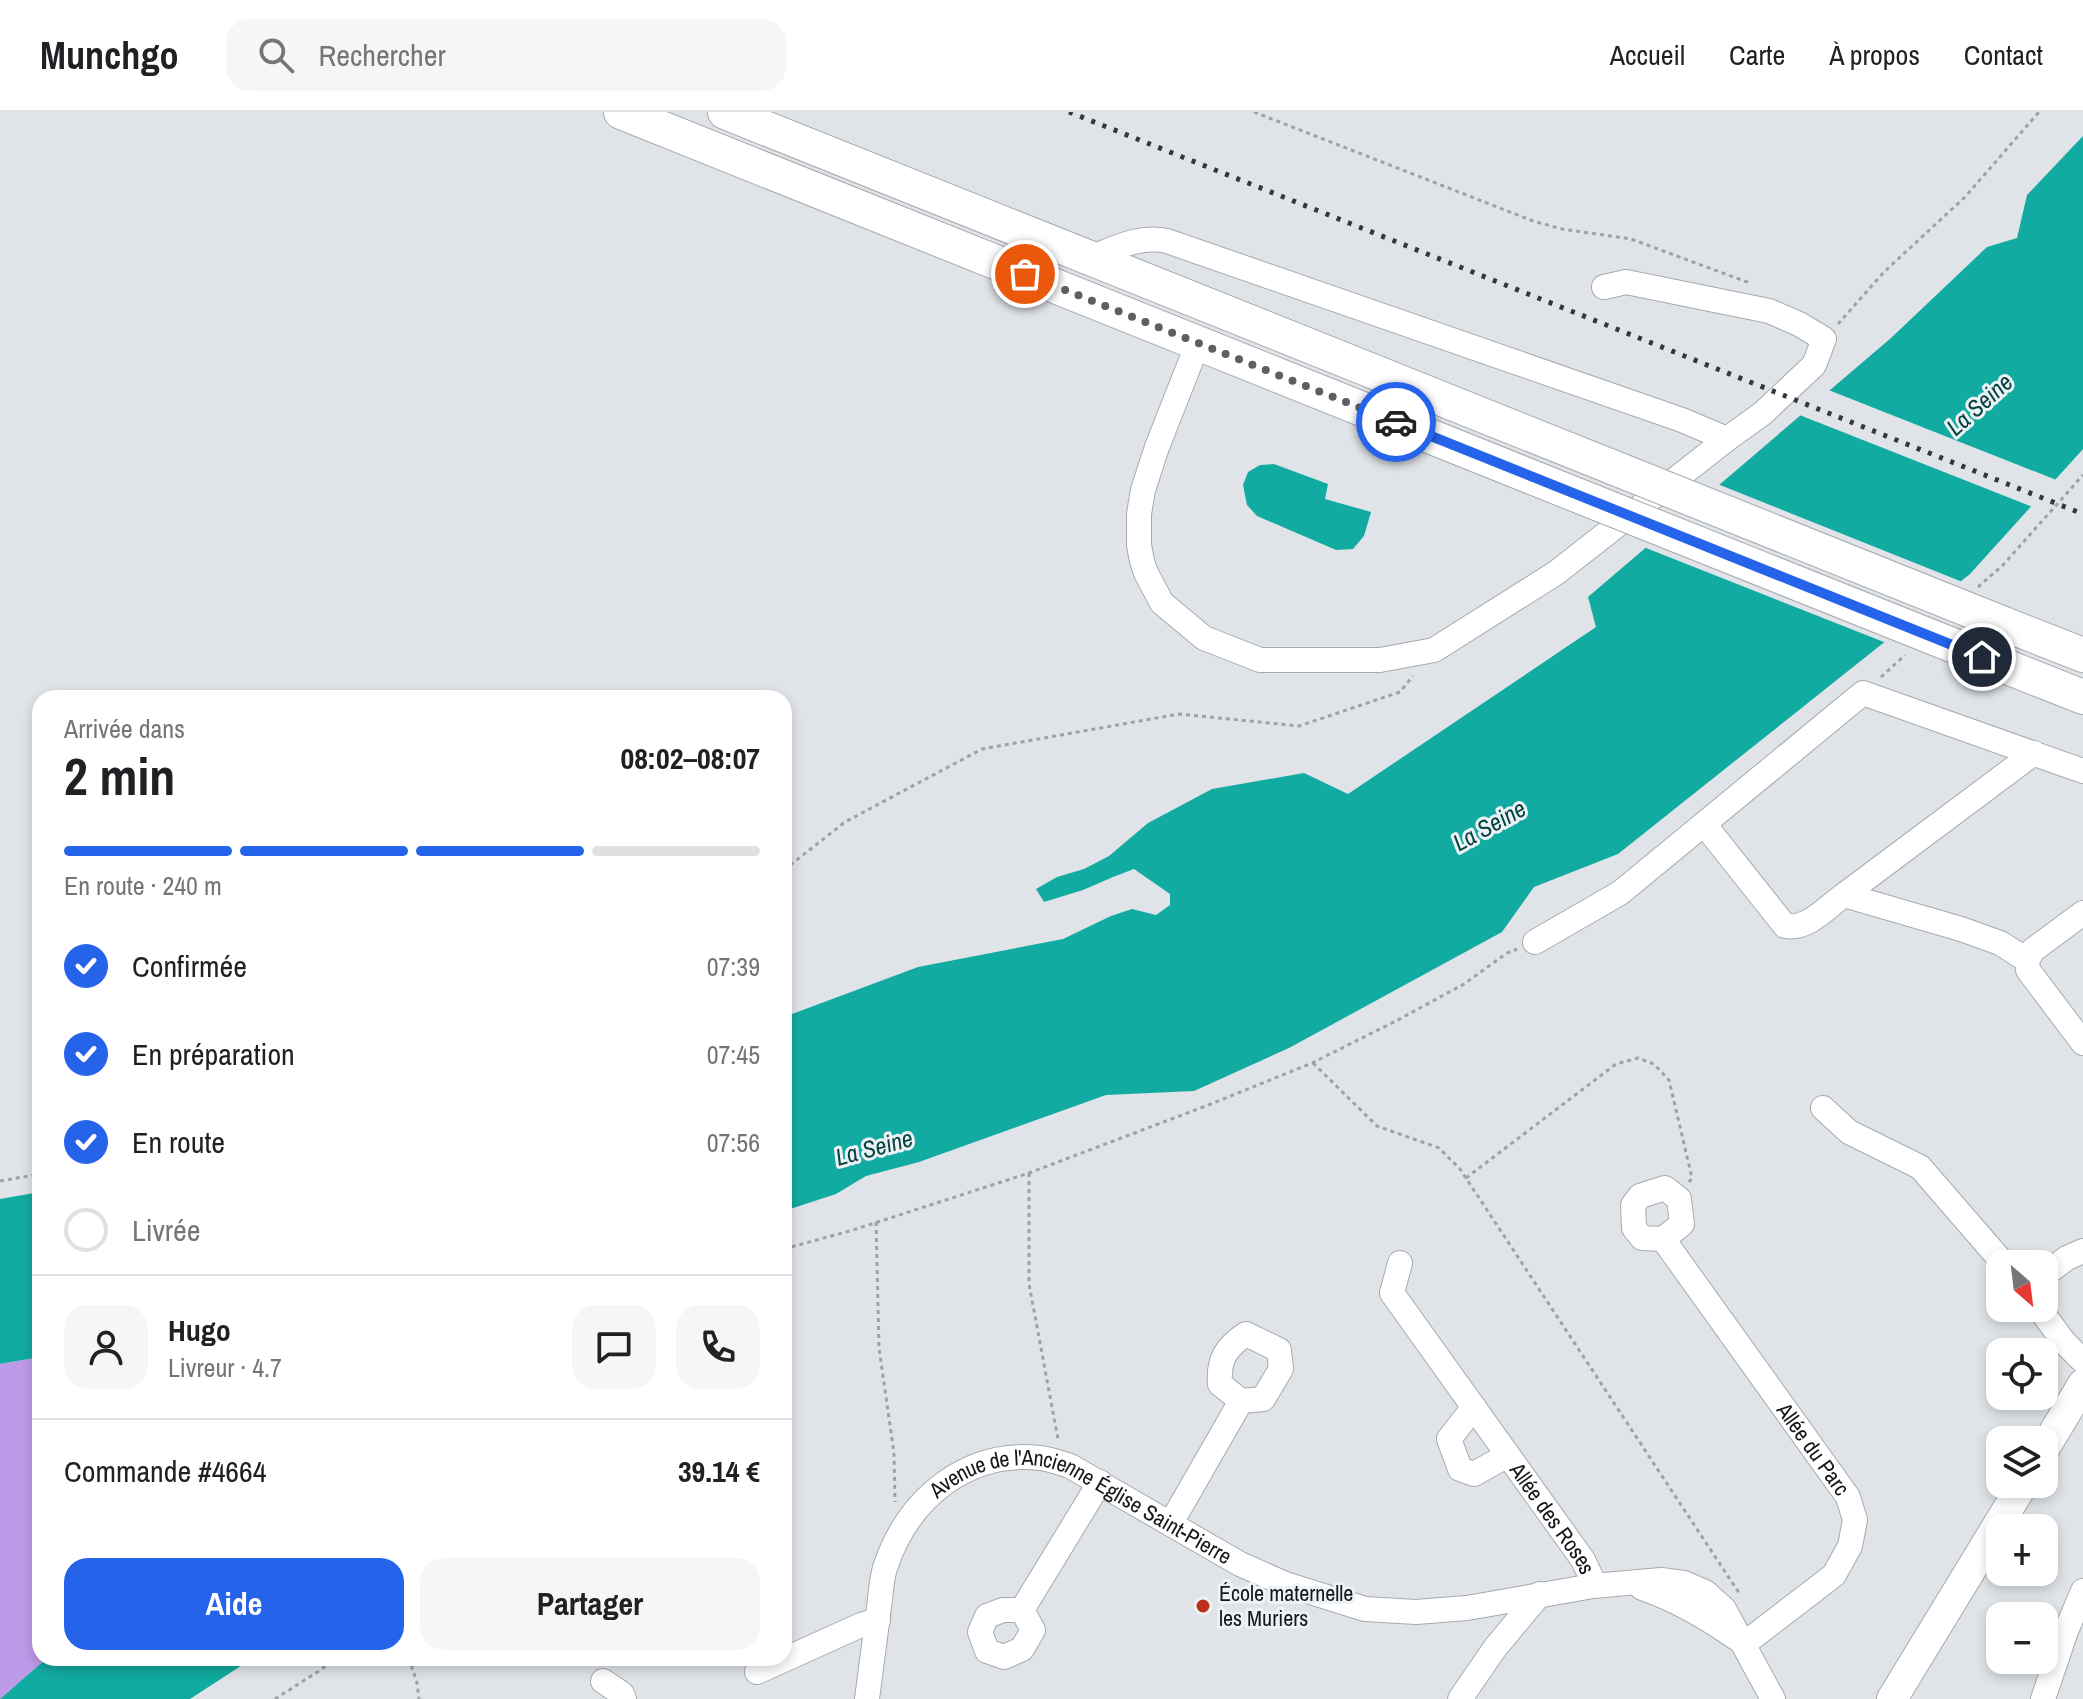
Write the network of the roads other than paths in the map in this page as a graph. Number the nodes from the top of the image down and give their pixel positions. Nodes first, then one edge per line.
1 (621, 112) edge
2 (725, 112) edge
3 (1090, 258) junction
4 (1604, 287) dead end
5 (1198, 343) junction
6 (1727, 439) junction
7 (2083, 655) edge
8 (2083, 697) edge
9 (2034, 753) junction
10 (2083, 771) edge
11 (1704, 824) junction
12 (1844, 895) junction
13 (2082, 914) edge
14 (1535, 942) road end
15 (2027, 960) junction
16 (2083, 1043) edge
17 (1823, 1108) dead end
18 (1663, 1239) junction
19 (1992, 1250) edge
20 (2083, 1251) edge
21 (1400, 1263) dead end
22 (2058, 1265) edge
23 (2049, 1322) edge
24 (2083, 1361) edge
25 (2083, 1384) edge
26 (1241, 1401) dead end
27 (1474, 1407) junction
28 (2058, 1426) edge
29 (1508, 1455) junction
30 (1100, 1482) junction
31 (2014, 1498) edge
32 (1171, 1523) junction
33 (1593, 1586) junction
34 (2083, 1591) edge
35 (1540, 1594) junction
36 (1022, 1610) dead end
37 (878, 1620) junction
38 (1754, 1636) junction
39 (792, 1656) edge
40 (770, 1666) edge
41 (757, 1672) dead end
42 (603, 1681) dead end
43 (624, 1699) edge
44 (867, 1699) edge
45 (1460, 1699) edge
46 (1773, 1699) edge
47 (1892, 1699) edge
48 (2043, 1699) edge

1 - 5 highway
2 - 3 highway
3 - 6 street
3 - 7 highway, bridge
4 - 6 street
5 - 6 street
5 - 8 highway, bridge
9 - 10 street
9 - 11 street
9 - 12 street
11 - 12 street
11 - 14 street
12 - 15 street
13 - 15 street
15 - 16 street
17 - 19 street
18 - 18 street, Allée du Parc
18 - 38 street, Allée du Parc
20 - 22 street
21 - 27 street, Allée des Roses
23 - 24 street
25 - 28 main road
26 - 32 street
27 - 29 street, Allée des Roses
27 - 29 street, Allée des Roses
29 - 33 street, Allée des Roses
30 - 32 street, Avenue de l'Ancienne Église Saint-Pierre
30 - 36 street
30 - 37 street, Avenue de l'Ancienne Église Saint-Pierre
31 - 47 main road
32 - 35 street, Avenue de l'Ancienne Église Saint-Pierre
33 - 35 street, Avenue de l'Ancienne Église Saint-Pierre
33 - 38 street, Avenue de l'Ancienne Église Saint-Pierre
34 - 48 street
35 - 45 street
37 - 39 street
37 - 44 street, Avenue de l'Ancienne Église Saint-Pierre
38 - 46 street, Avenue de l'Ancienne Église Saint-Pierre
40 - 41 street
42 - 43 street

